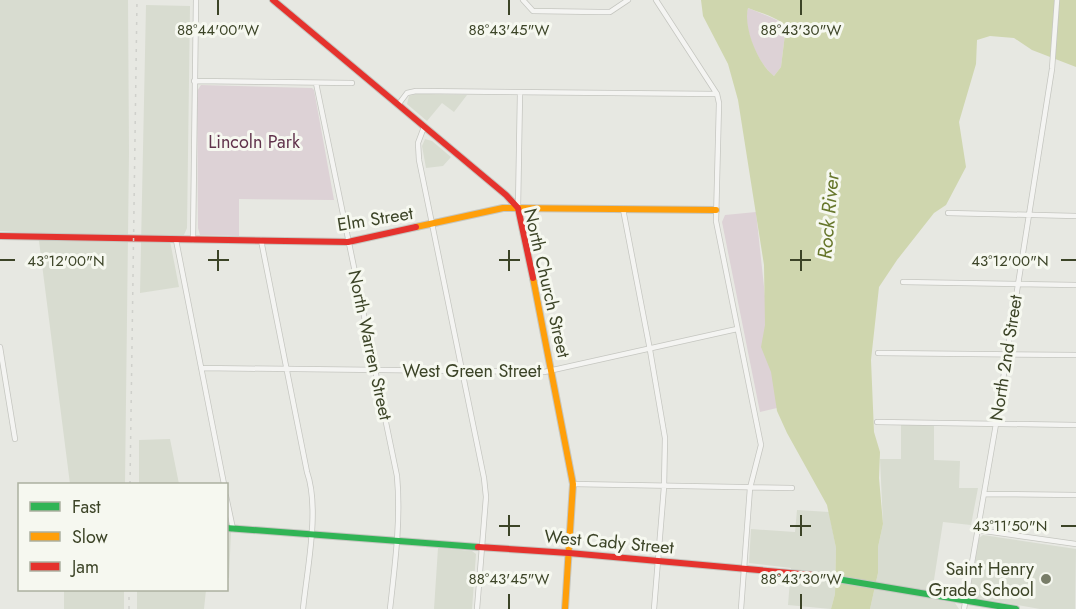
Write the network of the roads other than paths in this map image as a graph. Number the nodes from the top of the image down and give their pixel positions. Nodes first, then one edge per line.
1 (196, 0) edge
2 (273, 0) edge
3 (522, 0) edge
4 (628, 0) edge
5 (656, 0) edge
6 (1057, 0) edge
7 (194, 81) junction
8 (316, 83) junction
9 (352, 83) dead end
10 (520, 93) junction
11 (717, 94) junction
12 (398, 105) junction
13 (424, 127) junction
14 (518, 208) junction
15 (623, 209) junction
16 (716, 210) junction
17 (948, 213) dead end
18 (1028, 214) junction
19 (1076, 216) edge
20 (433, 225) junction
21 (0, 236) edge
22 (176, 240) junction
23 (193, 240) junction
24 (261, 240) junction
25 (348, 242) junction
26 (903, 282) dead end
27 (1018, 284) junction
28 (1076, 285) edge
29 (737, 329) junction
30 (0, 347) edge
31 (650, 350) junction
32 (878, 353) dead end
33 (1007, 354) junction
34 (1076, 355) edge
35 (201, 368) junction
36 (287, 369) junction
37 (374, 370) junction
38 (462, 371) junction
39 (551, 371) junction
40 (877, 422) dead end
41 (996, 424) junction
42 (1076, 425) edge
43 (15, 439) dead end
44 (224, 483) edge
45 (573, 484) junction
46 (664, 487) junction
47 (750, 488) junction
48 (792, 488) dead end
49 (984, 494) junction
50 (1076, 495) edge
51 (228, 512) edge
52 (230, 529) edge
53 (978, 530) junction
54 (310, 535) junction
55 (398, 542) junction
56 (1076, 544) edge
57 (481, 547) junction
58 (569, 553) junction
59 (658, 562) junction
60 (744, 568) junction
61 (965, 600) junction
62 (303, 609) edge
63 (390, 609) edge
64 (477, 609) edge
65 (565, 609) edge
66 (654, 609) edge
67 (741, 609) edge
68 (964, 609) edge
69 (1016, 609) edge

1 - 7 street
2 - 12 street, North Church Street
3 - 4 street
5 - 11 street
6 - 18 street, North 2nd Street
7 - 8 street
7 - 23 street
8 - 9 street
8 - 25 street, North Warren Street
10 - 11 street
10 - 12 street
10 - 14 street
11 - 16 street
12 - 13 street, North Church Street
13 - 14 street, North Church Street
13 - 20 street
14 - 15 street, Elm Street
14 - 20 street, Elm Street
14 - 39 street, North Church Street
15 - 16 street, Elm Street
15 - 31 street
16 - 29 street
17 - 18 street
18 - 19 street
18 - 27 street, North 2nd Street
20 - 25 street, Elm Street
20 - 38 street
21 - 22 street, Elm Street
22 - 23 street, Elm Street
22 - 35 street
23 - 24 street, Elm Street
24 - 25 street, Elm Street
24 - 36 street
25 - 37 street, North Warren Street
26 - 27 street
27 - 28 street
27 - 33 street, North 2nd Street
29 - 31 street, West Green Street
29 - 47 street
30 - 43 street
31 - 39 street, West Green Street
31 - 46 street
32 - 33 street
33 - 34 street
33 - 41 street, North 2nd Street
35 - 36 street, West Green Street
35 - 44 street
36 - 37 street, West Green Street
36 - 54 street
37 - 38 street, West Green Street
37 - 55 street, North Warren Street
38 - 39 street, West Green Street
38 - 57 street
39 - 45 street, North Church Street
40 - 41 street
41 - 42 street
41 - 49 street, North 2nd Street
45 - 46 street
45 - 58 street, North Church Street
46 - 47 street
46 - 59 street
47 - 48 street
47 - 60 street
49 - 50 street
49 - 53 street, North 2nd Street
51 - 52 street
52 - 54 street, West Cady Street
53 - 56 street
53 - 61 street, North 2nd Street
54 - 55 street, West Cady Street
54 - 62 street
55 - 57 street, West Cady Street
55 - 63 street, North Warren Street
57 - 58 street, West Cady Street
57 - 64 street
58 - 59 street, West Cady Street
58 - 65 street, North Church Street
59 - 60 street, West Cady Street
59 - 66 street
60 - 61 street, West Cady Street
60 - 67 street
61 - 68 street, North 2nd Street
61 - 69 street, West Cady Street

